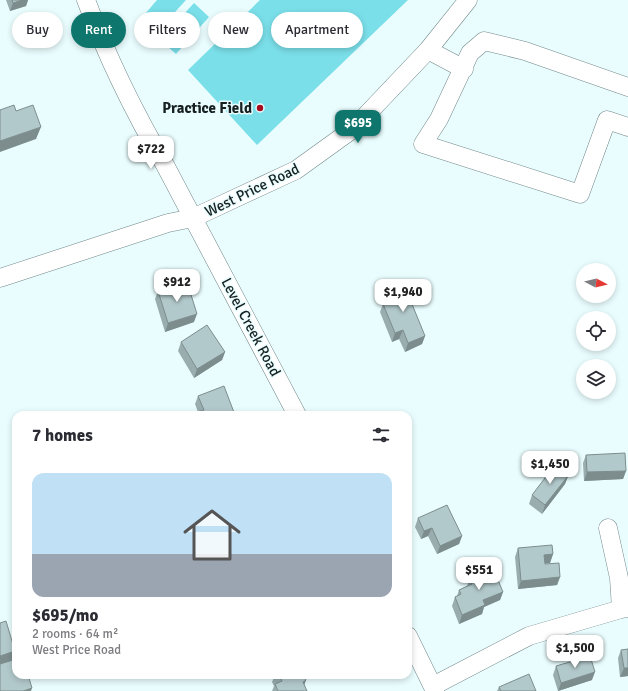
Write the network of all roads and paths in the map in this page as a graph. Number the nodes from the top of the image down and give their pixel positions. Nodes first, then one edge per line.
1 (86, 0) edge
2 (468, 0) edge
3 (428, 50) junction
4 (464, 69) junction
5 (628, 87) edge
6 (628, 127) edge
7 (193, 218) junction
8 (0, 278) edge
9 (295, 411) edge
10 (608, 528) dead end
11 (624, 609) edge
12 (412, 644) edge
13 (434, 688) edge

1 - 7 street, Level Creek Road
2 - 3 street, West Price Road
3 - 4 street
3 - 7 street, West Price Road
4 - 5 street
4 - 6 street
7 - 8 street, West Price Road
7 - 9 street, Level Creek Road
10 - 11 street
11 - 13 street
12 - 13 street

